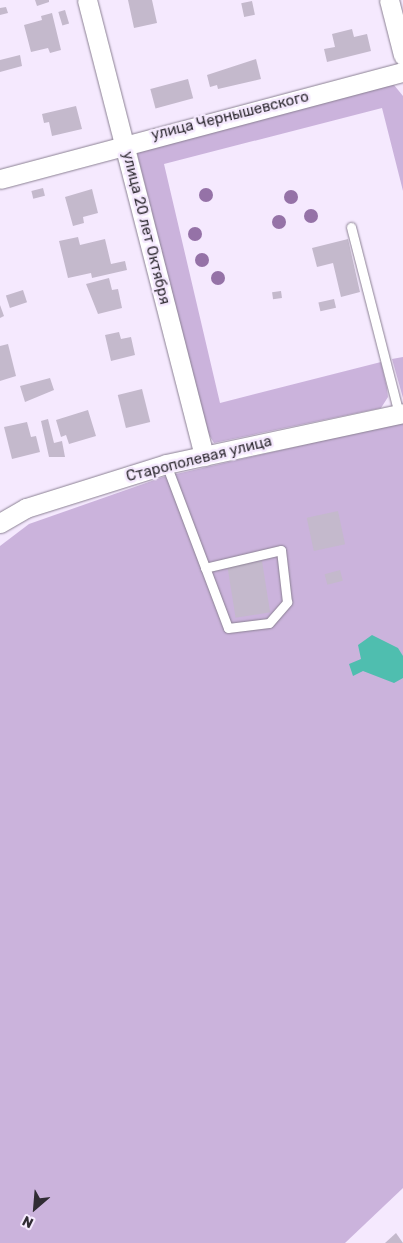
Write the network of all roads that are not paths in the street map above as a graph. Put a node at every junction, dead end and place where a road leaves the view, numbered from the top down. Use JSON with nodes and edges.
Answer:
{"nodes":[{"id":1,"x":87,"y":0,"type":"edge"},
{"id":2,"x":389,"y":0,"type":"edge"},
{"id":3,"x":403,"y":55,"type":"edge"},
{"id":4,"x":403,"y":72,"type":"edge"},
{"id":5,"x":124,"y":144,"type":"junction"},
{"id":6,"x":0,"y":179,"type":"edge"},
{"id":7,"x":351,"y":227,"type":"dead end"},
{"id":8,"x":401,"y":413,"type":"edge"},
{"id":9,"x":204,"y":456,"type":"junction"},
{"id":10,"x":166,"y":464,"type":"junction"},
{"id":11,"x":0,"y":523,"type":"edge"},
{"id":12,"x":206,"y":568,"type":"junction"}],
"edges":[{"from":1,"to":5,"type":"street","name":"улица 20 лет Октября"},
{"from":2,"to":3,"type":"street"},
{"from":4,"to":5,"type":"street","name":"улица Чернышевского"},
{"from":5,"to":6,"type":"street","name":"улица Чернышевского"},
{"from":5,"to":9,"type":"street","name":"улица 20 лет Октября"},
{"from":7,"to":8,"type":"lane"},
{"from":8,"to":9,"type":"street","name":"Старополевая улица"},
{"from":9,"to":10,"type":"street","name":"Старополевая улица"},
{"from":10,"to":11,"type":"street","name":"Старополевая улица"},
{"from":10,"to":12,"type":"lane"},
{"from":12,"to":12,"type":"lane"}]}
